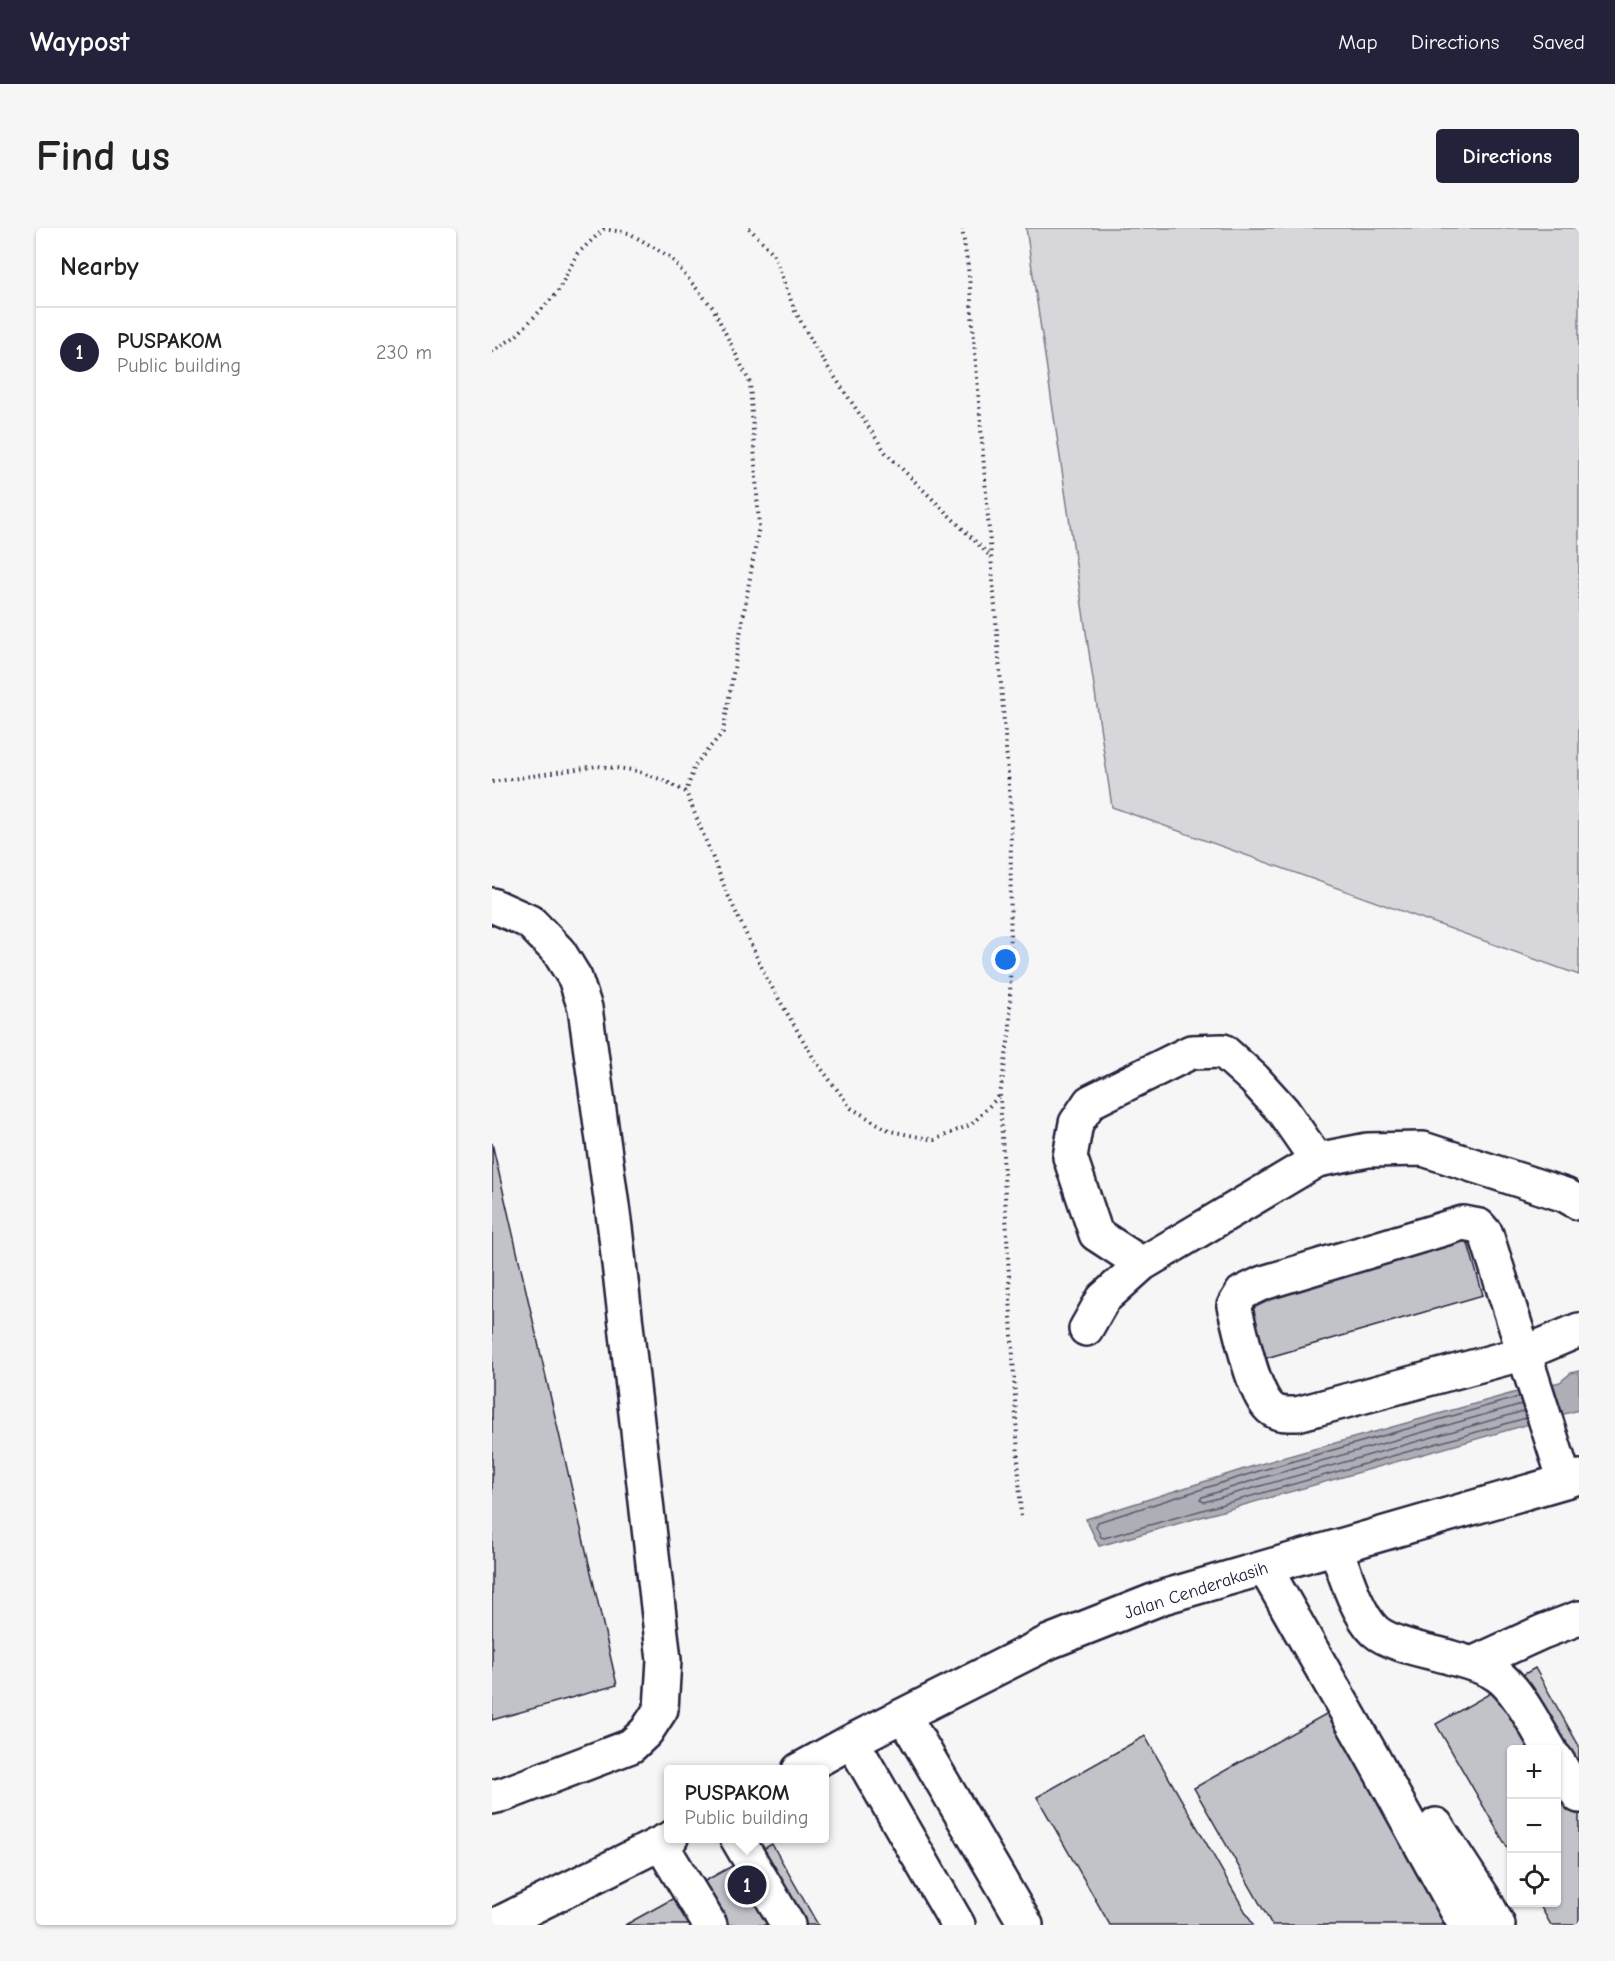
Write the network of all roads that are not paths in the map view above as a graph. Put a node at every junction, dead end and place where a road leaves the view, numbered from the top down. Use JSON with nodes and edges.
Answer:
{"nodes":[{"id":1,"x":492,"y":905,"type":"edge"},
{"id":2,"x":1317,"y":1160,"type":"junction"},
{"id":3,"x":1579,"y":1203,"type":"edge"},
{"id":4,"x":1142,"y":1264,"type":"junction"},
{"id":5,"x":1086,"y":1329,"type":"dead end"},
{"id":6,"x":1579,"y":1330,"type":"edge"},
{"id":7,"x":1529,"y":1365,"type":"junction"},
{"id":8,"x":1572,"y":1479,"type":"edge"},
{"id":9,"x":1336,"y":1548,"type":"junction"},
{"id":10,"x":1265,"y":1568,"type":"junction"},
{"id":11,"x":1579,"y":1618,"type":"edge"},
{"id":12,"x":1472,"y":1664,"type":"junction"},
{"id":13,"x":903,"y":1716,"type":"junction"},
{"id":14,"x":852,"y":1741,"type":"junction"},
{"id":15,"x":1547,"y":1745,"type":"edge"},
{"id":16,"x":808,"y":1765,"type":"edge"},
{"id":17,"x":1561,"y":1766,"type":"edge"},
{"id":18,"x":1579,"y":1796,"type":"edge"},
{"id":19,"x":492,"y":1797,"type":"edge"},
{"id":20,"x":1436,"y":1825,"type":"dead end"},
{"id":21,"x":664,"y":1842,"type":"edge"},
{"id":22,"x":667,"y":1843,"type":"edge"},
{"id":23,"x":739,"y":1843,"type":"edge"},
{"id":24,"x":496,"y":1925,"type":"edge"},
{"id":25,"x":710,"y":1925,"type":"edge"},
{"id":26,"x":788,"y":1925,"type":"edge"},
{"id":27,"x":958,"y":1925,"type":"edge"},
{"id":28,"x":1026,"y":1925,"type":"edge"},
{"id":29,"x":1465,"y":1925,"type":"edge"},
{"id":30,"x":1498,"y":1925,"type":"edge"}],
"edges":[{"from":1,"to":19,"type":"street"},
{"from":2,"to":3,"type":"street"},
{"from":2,"to":4,"type":"street"},
{"from":2,"to":4,"type":"street"},
{"from":4,"to":5,"type":"street"},
{"from":6,"to":7,"type":"street"},
{"from":7,"to":7,"type":"street"},
{"from":7,"to":8,"type":"street"},
{"from":8,"to":9,"type":"street","name":"Jalan Cenderakasih"},
{"from":9,"to":10,"type":"street","name":"Jalan Cenderakasih"},
{"from":9,"to":12,"type":"street"},
{"from":10,"to":13,"type":"street","name":"Jalan Cenderakasih"},
{"from":10,"to":29,"type":"street"},
{"from":11,"to":12,"type":"street"},
{"from":12,"to":15,"type":"street"},
{"from":13,"to":14,"type":"street","name":"Jalan Cenderakasih"},
{"from":13,"to":28,"type":"street"},
{"from":14,"to":16,"type":"street","name":"Jalan Cenderakasih"},
{"from":14,"to":27,"type":"street"},
{"from":17,"to":18,"type":"street"},
{"from":20,"to":30,"type":"street"},
{"from":21,"to":24,"type":"street"},
{"from":22,"to":25,"type":"street"},
{"from":23,"to":26,"type":"street"}]}
